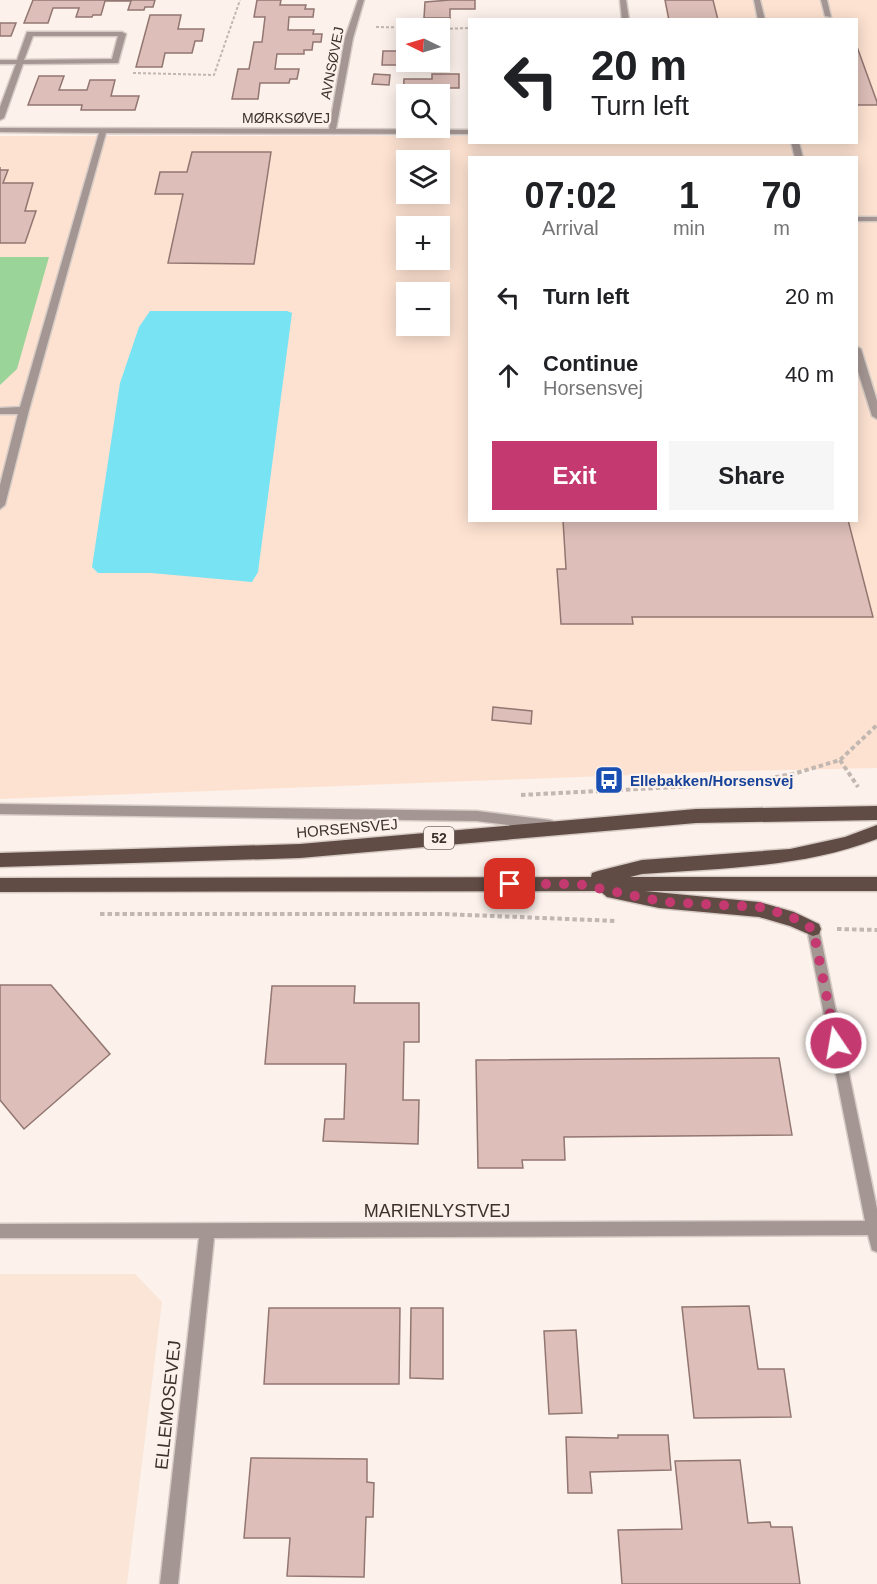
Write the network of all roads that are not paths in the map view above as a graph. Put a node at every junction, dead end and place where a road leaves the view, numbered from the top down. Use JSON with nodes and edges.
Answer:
{"nodes":[{"id":1,"x":361,"y":0,"type":"edge"},
{"id":2,"x":623,"y":0,"type":"edge"},
{"id":3,"x":757,"y":0,"type":"edge"},
{"id":4,"x":824,"y":0,"type":"edge"},
{"id":5,"x":829,"y":16,"type":"dead end"},
{"id":6,"x":626,"y":18,"type":"edge"},
{"id":7,"x":762,"y":18,"type":"edge"},
{"id":8,"x":0,"y":62,"type":"edge"},
{"id":9,"x":20,"y":62,"type":"junction"},
{"id":10,"x":0,"y":118,"type":"edge"},
{"id":11,"x":0,"y":130,"type":"edge"},
{"id":12,"x":103,"y":131,"type":"junction"},
{"id":13,"x":332,"y":132,"type":"junction"},
{"id":14,"x":468,"y":132,"type":"edge"},
{"id":15,"x":858,"y":219,"type":"edge"},
{"id":16,"x":877,"y":219,"type":"edge"},
{"id":17,"x":858,"y":355,"type":"edge"},
{"id":18,"x":24,"y":410,"type":"junction"},
{"id":19,"x":0,"y":411,"type":"edge"},
{"id":20,"x":877,"y":416,"type":"edge"},
{"id":21,"x":0,"y":506,"type":"edge"},
{"id":22,"x":0,"y":809,"type":"edge"},
{"id":23,"x":877,"y":813,"type":"edge"},
{"id":24,"x":562,"y":827,"type":"junction"},
{"id":25,"x":877,"y":832,"type":"edge"},
{"id":26,"x":0,"y":860,"type":"edge"},
{"id":27,"x":578,"y":884,"type":"junction"},
{"id":28,"x":877,"y":884,"type":"edge"},
{"id":29,"x":0,"y":885,"type":"edge"},
{"id":30,"x":813,"y":929,"type":"joint"},
{"id":31,"x":874,"y":1228,"type":"junction"},
{"id":32,"x":0,"y":1231,"type":"edge"},
{"id":33,"x":207,"y":1231,"type":"junction"},
{"id":34,"x":877,"y":1245,"type":"edge"},
{"id":35,"x":168,"y":1584,"type":"edge"}],
"edges":[{"from":1,"to":13,"type":"street","name":"AVNSØVEJ"},
{"from":2,"to":6,"type":"street"},
{"from":3,"to":7,"type":"street"},
{"from":4,"to":5,"type":"street"},
{"from":8,"to":9,"type":"street"},
{"from":9,"to":9,"type":"street"},
{"from":9,"to":10,"type":"street"},
{"from":11,"to":12,"type":"street","name":"MØRKSØVEJ"},
{"from":12,"to":13,"type":"street","name":"MØRKSØVEJ"},
{"from":12,"to":18,"type":"street"},
{"from":13,"to":14,"type":"street","name":"MØRKSØVEJ"},
{"from":15,"to":16,"type":"street"},
{"from":17,"to":20,"type":"street"},
{"from":18,"to":19,"type":"street"},
{"from":18,"to":21,"type":"street"},
{"from":22,"to":24,"type":"street"},
{"from":23,"to":24,"type":"main road","name":"HORSENSVEJ","number":"52"},
{"from":24,"to":26,"type":"main road","name":"HORSENSVEJ","number":"52"},
{"from":25,"to":27,"type":"main road"},
{"from":27,"to":28,"type":"main road"},
{"from":27,"to":29,"type":"main road"},
{"from":27,"to":30,"type":"main road"},
{"from":30,"to":31,"type":"street"},
{"from":31,"to":33,"type":"street","name":"MARIENLYSTVEJ"},
{"from":31,"to":34,"type":"street"},
{"from":32,"to":33,"type":"street","name":"MARIENLYSTVEJ"},
{"from":33,"to":35,"type":"street","name":"ELLEMOSEVEJ"}]}
